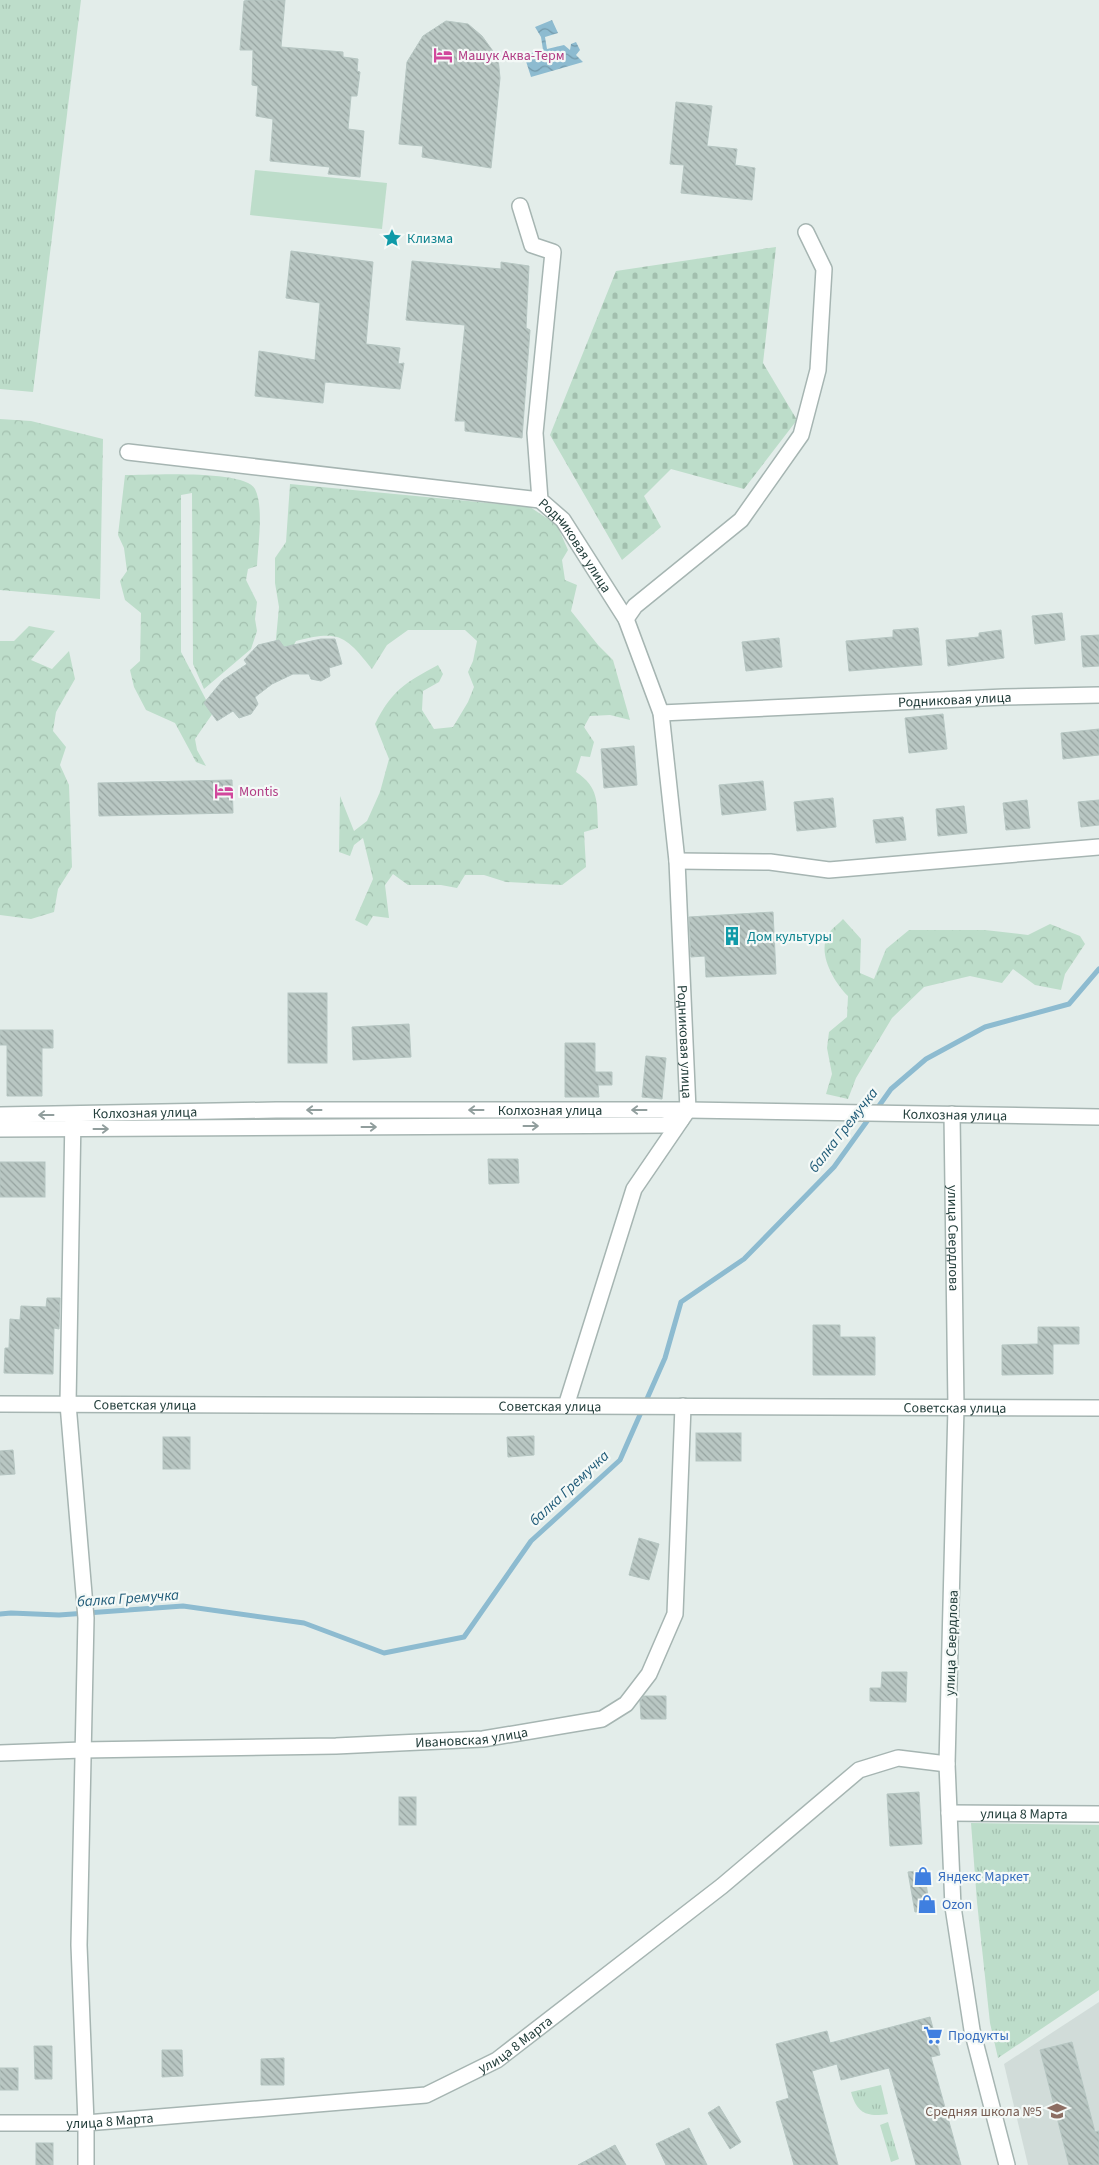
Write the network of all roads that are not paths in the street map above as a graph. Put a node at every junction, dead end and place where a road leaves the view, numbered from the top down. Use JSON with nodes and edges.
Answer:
{"nodes":[{"id":1,"x":520,"y":206,"type":"dead end"},
{"id":2,"x":806,"y":232,"type":"dead end"},
{"id":3,"x":128,"y":452,"type":"dead end"},
{"id":4,"x":540,"y":500,"type":"junction"},
{"id":5,"x":626,"y":619,"type":"junction"},
{"id":6,"x":1099,"y":696,"type":"edge"},
{"id":7,"x":661,"y":713,"type":"junction"},
{"id":8,"x":1099,"y":847,"type":"edge"},
{"id":9,"x":677,"y":861,"type":"junction"},
{"id":10,"x":952,"y":1114,"type":"junction"},
{"id":11,"x":0,"y":1115,"type":"edge"},
{"id":12,"x":684,"y":1115,"type":"junction"},
{"id":13,"x":1099,"y":1117,"type":"edge"},
{"id":14,"x":73,"y":1122,"type":"junction"},
{"id":15,"x":0,"y":1129,"type":"edge"},
{"id":16,"x":0,"y":1404,"type":"edge"},
{"id":17,"x":68,"y":1404,"type":"junction"},
{"id":18,"x":566,"y":1406,"type":"junction"},
{"id":19,"x":683,"y":1406,"type":"junction"},
{"id":20,"x":956,"y":1407,"type":"junction"},
{"id":21,"x":1099,"y":1408,"type":"edge"},
{"id":22,"x":82,"y":1750,"type":"junction"},
{"id":23,"x":0,"y":1754,"type":"edge"},
{"id":24,"x":947,"y":1764,"type":"junction"},
{"id":25,"x":949,"y":1813,"type":"junction"},
{"id":26,"x":1099,"y":1814,"type":"edge"},
{"id":27,"x":0,"y":2123,"type":"edge"},
{"id":28,"x":86,"y":2123,"type":"junction"},
{"id":29,"x":86,"y":2165,"type":"edge"},
{"id":30,"x":1007,"y":2165,"type":"edge"}],
"edges":[{"from":1,"to":4,"type":"street","name":"Родниковая улица"},
{"from":2,"to":5,"type":"street"},
{"from":3,"to":4,"type":"street"},
{"from":4,"to":5,"type":"street","name":"Родниковая улица"},
{"from":5,"to":7,"type":"street","name":"Родниковая улица"},
{"from":6,"to":7,"type":"street","name":"Родниковая улица"},
{"from":7,"to":9,"type":"street","name":"Родниковая улица"},
{"from":8,"to":9,"type":"street"},
{"from":9,"to":12,"type":"street","name":"Родниковая улица"},
{"from":10,"to":12,"type":"street","name":"Колхозная улица"},
{"from":10,"to":13,"type":"street","name":"Колхозная улица"},
{"from":10,"to":20,"type":"street","name":"улица Свердлова"},
{"from":14,"to":11,"type":"street","name":"Колхозная улица","one_way":true},
{"from":12,"to":14,"type":"street","name":"Колхозная улица"},
{"from":12,"to":18,"type":"street","name":"Родниковая улица"},
{"from":14,"to":15,"type":"street","name":"Колхозная улица"},
{"from":14,"to":17,"type":"street"},
{"from":16,"to":17,"type":"street","name":"Советская улица"},
{"from":17,"to":18,"type":"street","name":"Советская улица"},
{"from":17,"to":22,"type":"street"},
{"from":18,"to":19,"type":"street","name":"Советская улица"},
{"from":19,"to":20,"type":"street","name":"Советская улица"},
{"from":19,"to":22,"type":"street","name":"Ивановская улица"},
{"from":20,"to":21,"type":"street","name":"Советская улица"},
{"from":20,"to":24,"type":"street","name":"улица Свердлова"},
{"from":22,"to":23,"type":"street","name":"Ивановская улица"},
{"from":22,"to":28,"type":"street"},
{"from":24,"to":25,"type":"street","name":"улица Свердлова"},
{"from":24,"to":28,"type":"street","name":"улица 8 Марта"},
{"from":25,"to":26,"type":"street","name":"улица 8 Марта"},
{"from":25,"to":30,"type":"street","name":"улица Свердлова"},
{"from":27,"to":28,"type":"street","name":"улица 8 Марта"},
{"from":28,"to":29,"type":"street"}]}
